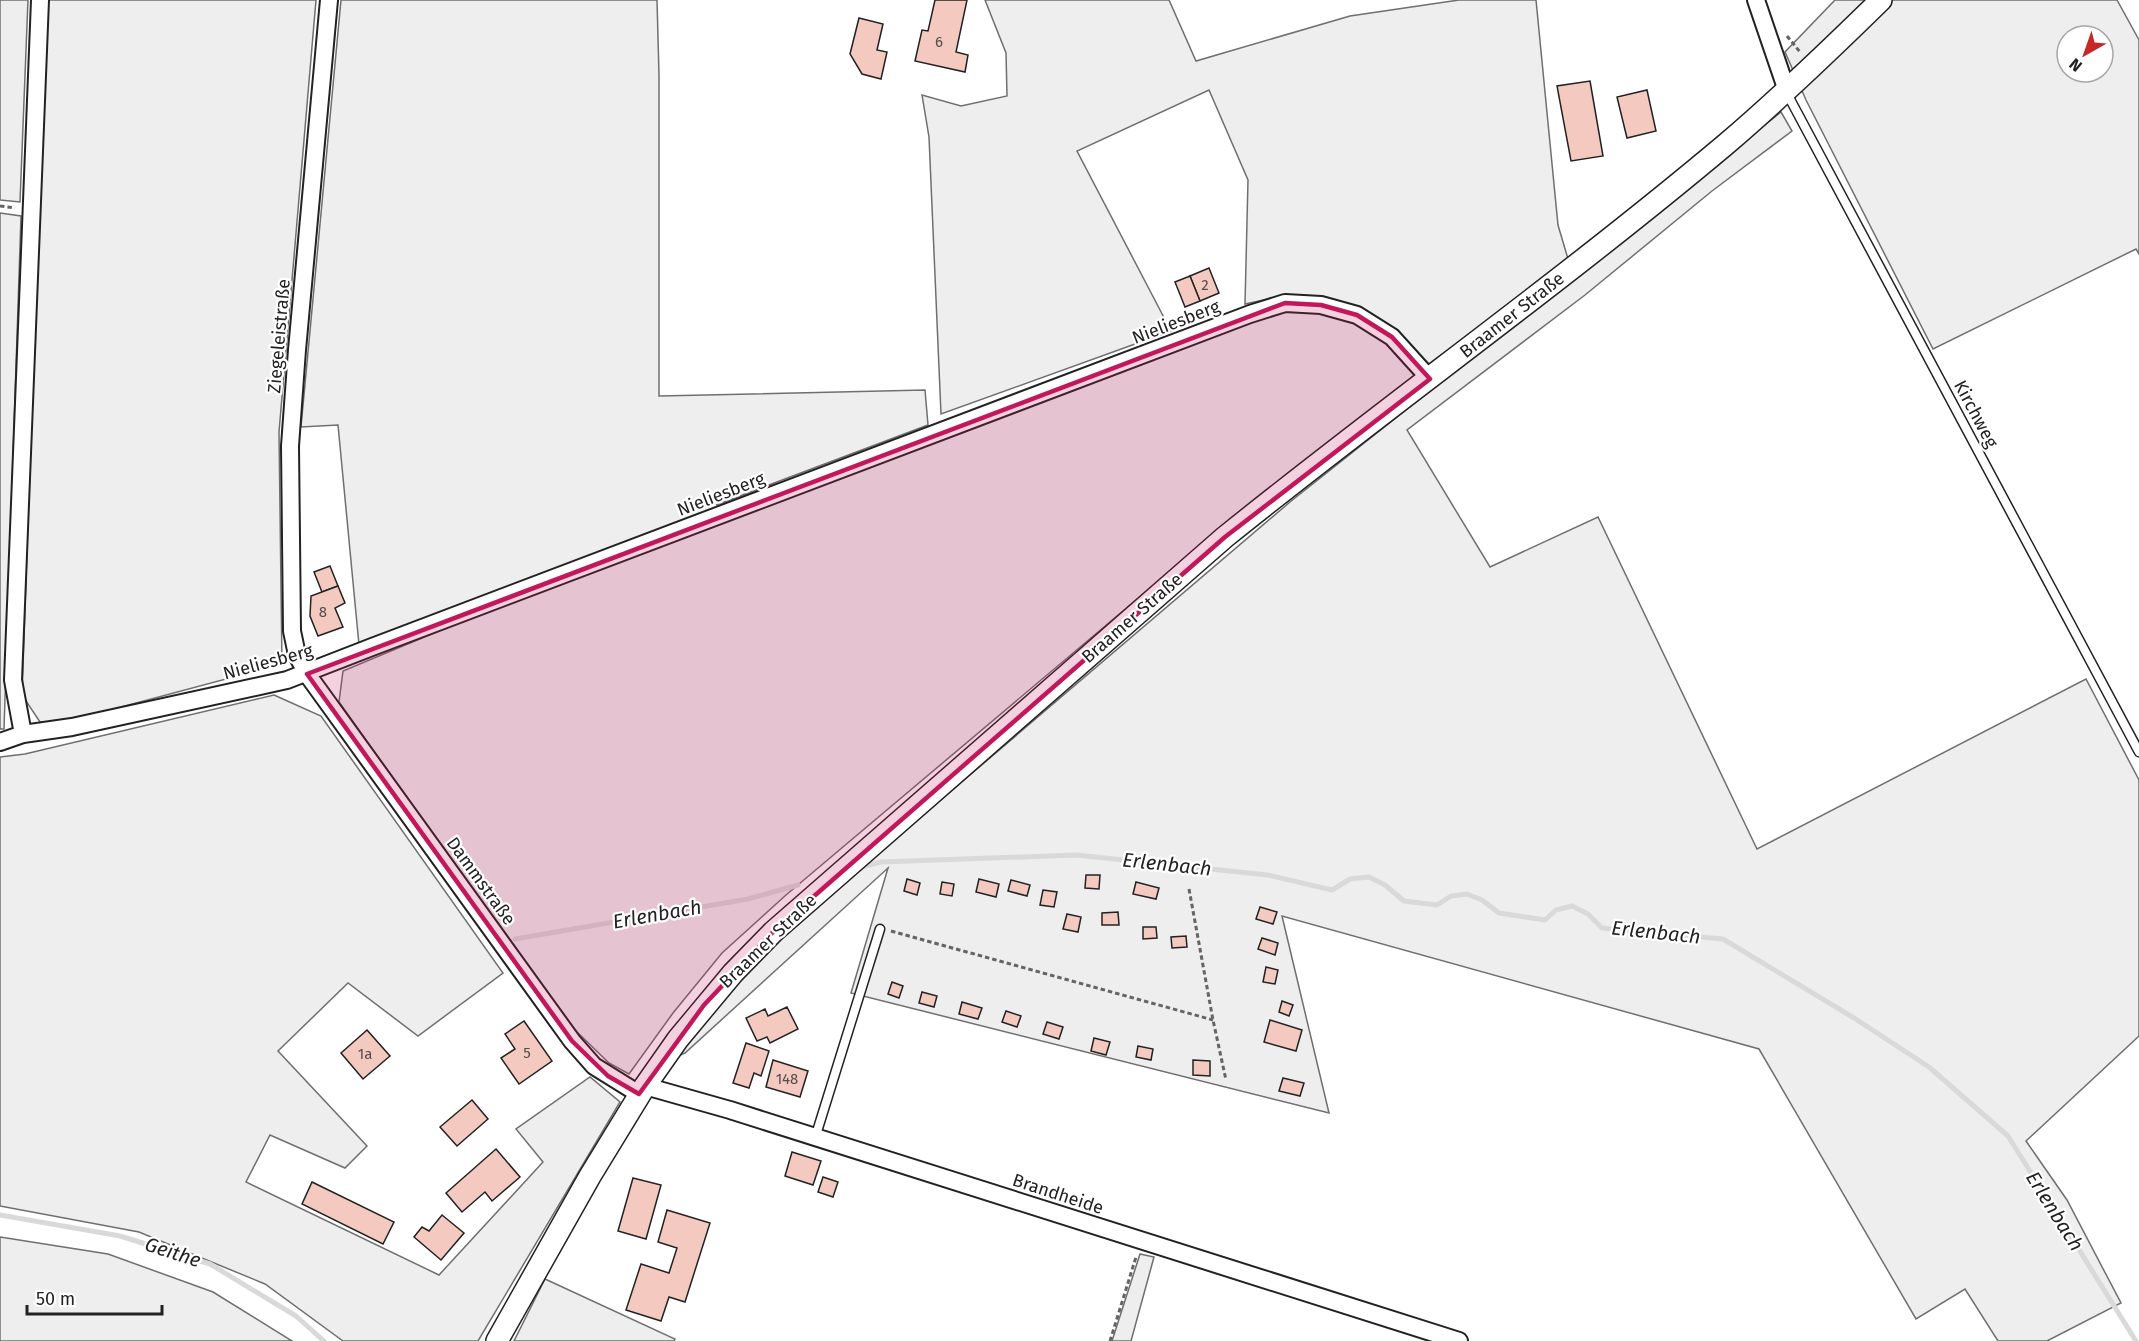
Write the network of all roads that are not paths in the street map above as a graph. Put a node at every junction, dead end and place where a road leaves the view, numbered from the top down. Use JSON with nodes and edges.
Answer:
{"nodes":[{"id":1,"x":40,"y":0,"type":"edge"},
{"id":2,"x":329,"y":0,"type":"edge"},
{"id":3,"x":1756,"y":0,"type":"edge"},
{"id":4,"x":1881,"y":0,"type":"edge"},
{"id":5,"x":1787,"y":91,"type":"junction"},
{"id":6,"x":1430,"y":379,"type":"junction"},
{"id":7,"x":307,"y":674,"type":"junction"},
{"id":8,"x":23,"y":734,"type":"junction"},
{"id":9,"x":0,"y":742,"type":"edge"},
{"id":10,"x":2139,"y":752,"type":"edge"},
{"id":11,"x":880,"y":929,"type":"road end"},
{"id":12,"x":642,"y":1090,"type":"junction"},
{"id":13,"x":815,"y":1138,"type":"junction"},
{"id":14,"x":497,"y":1341,"type":"edge"},
{"id":15,"x":1459,"y":1341,"type":"edge"}],
"edges":[{"from":1,"to":8,"type":"street"},
{"from":2,"to":7,"type":"street","name":"Ziegeleistraße"},
{"from":3,"to":5,"type":"street"},
{"from":4,"to":5,"type":"street","name":"Braamer Straße"},
{"from":5,"to":6,"type":"street","name":"Braamer Straße"},
{"from":5,"to":10,"type":"lane","name":"Kirchweg"},
{"from":6,"to":7,"type":"street","name":"Nieliesberg"},
{"from":6,"to":12,"type":"street","name":"Braamer Straße"},
{"from":7,"to":8,"type":"street","name":"Nieliesberg"},
{"from":7,"to":12,"type":"street","name":"Dammstraße"},
{"from":8,"to":9,"type":"street","name":"Nieliesberg"},
{"from":11,"to":13,"type":"lane"},
{"from":12,"to":13,"type":"street","name":"Brandheide"},
{"from":12,"to":14,"type":"street","name":"Braamer Straße"},
{"from":13,"to":15,"type":"street","name":"Brandheide"}]}
